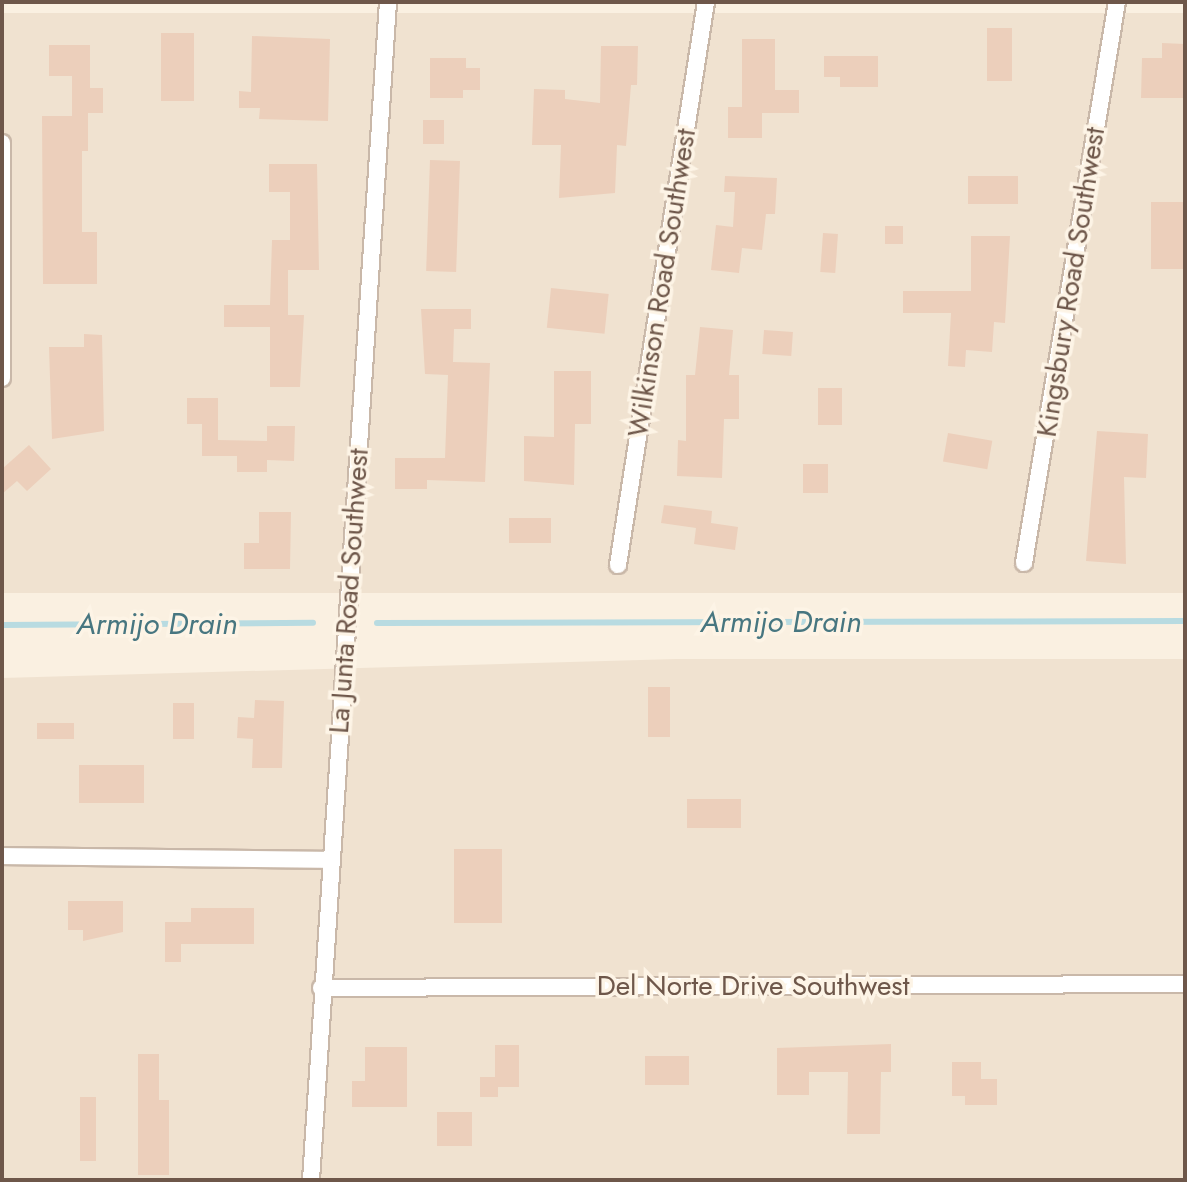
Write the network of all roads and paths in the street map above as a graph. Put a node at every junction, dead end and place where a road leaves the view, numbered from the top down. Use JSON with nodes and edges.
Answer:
{"nodes":[{"id":1,"x":388,"y":2,"type":"edge"},
{"id":2,"x":706,"y":2,"type":"edge"},
{"id":3,"x":1117,"y":2,"type":"edge"},
{"id":4,"x":2,"y":144,"type":"edge"},
{"id":5,"x":2,"y":378,"type":"edge"},
{"id":6,"x":1024,"y":563,"type":"dead end"},
{"id":7,"x":618,"y":565,"type":"dead end"},
{"id":8,"x":2,"y":856,"type":"edge"},
{"id":9,"x":331,"y":860,"type":"junction"},
{"id":10,"x":1185,"y":984,"type":"edge"},
{"id":11,"x":321,"y":988,"type":"junction"},
{"id":12,"x":311,"y":1180,"type":"edge"}],
"edges":[{"from":1,"to":9,"type":"street","name":"La Junta Road Southwest"},
{"from":2,"to":7,"type":"street","name":"Wilkinson Road Southwest"},
{"from":3,"to":6,"type":"street","name":"Kingsbury Road Southwest"},
{"from":4,"to":5,"type":"street"},
{"from":8,"to":9,"type":"street"},
{"from":9,"to":11,"type":"street","name":"La Junta Road Southwest"},
{"from":10,"to":11,"type":"street","name":"Del Norte Drive Southwest"},
{"from":11,"to":12,"type":"street","name":"La Junta Road Southwest"}]}
